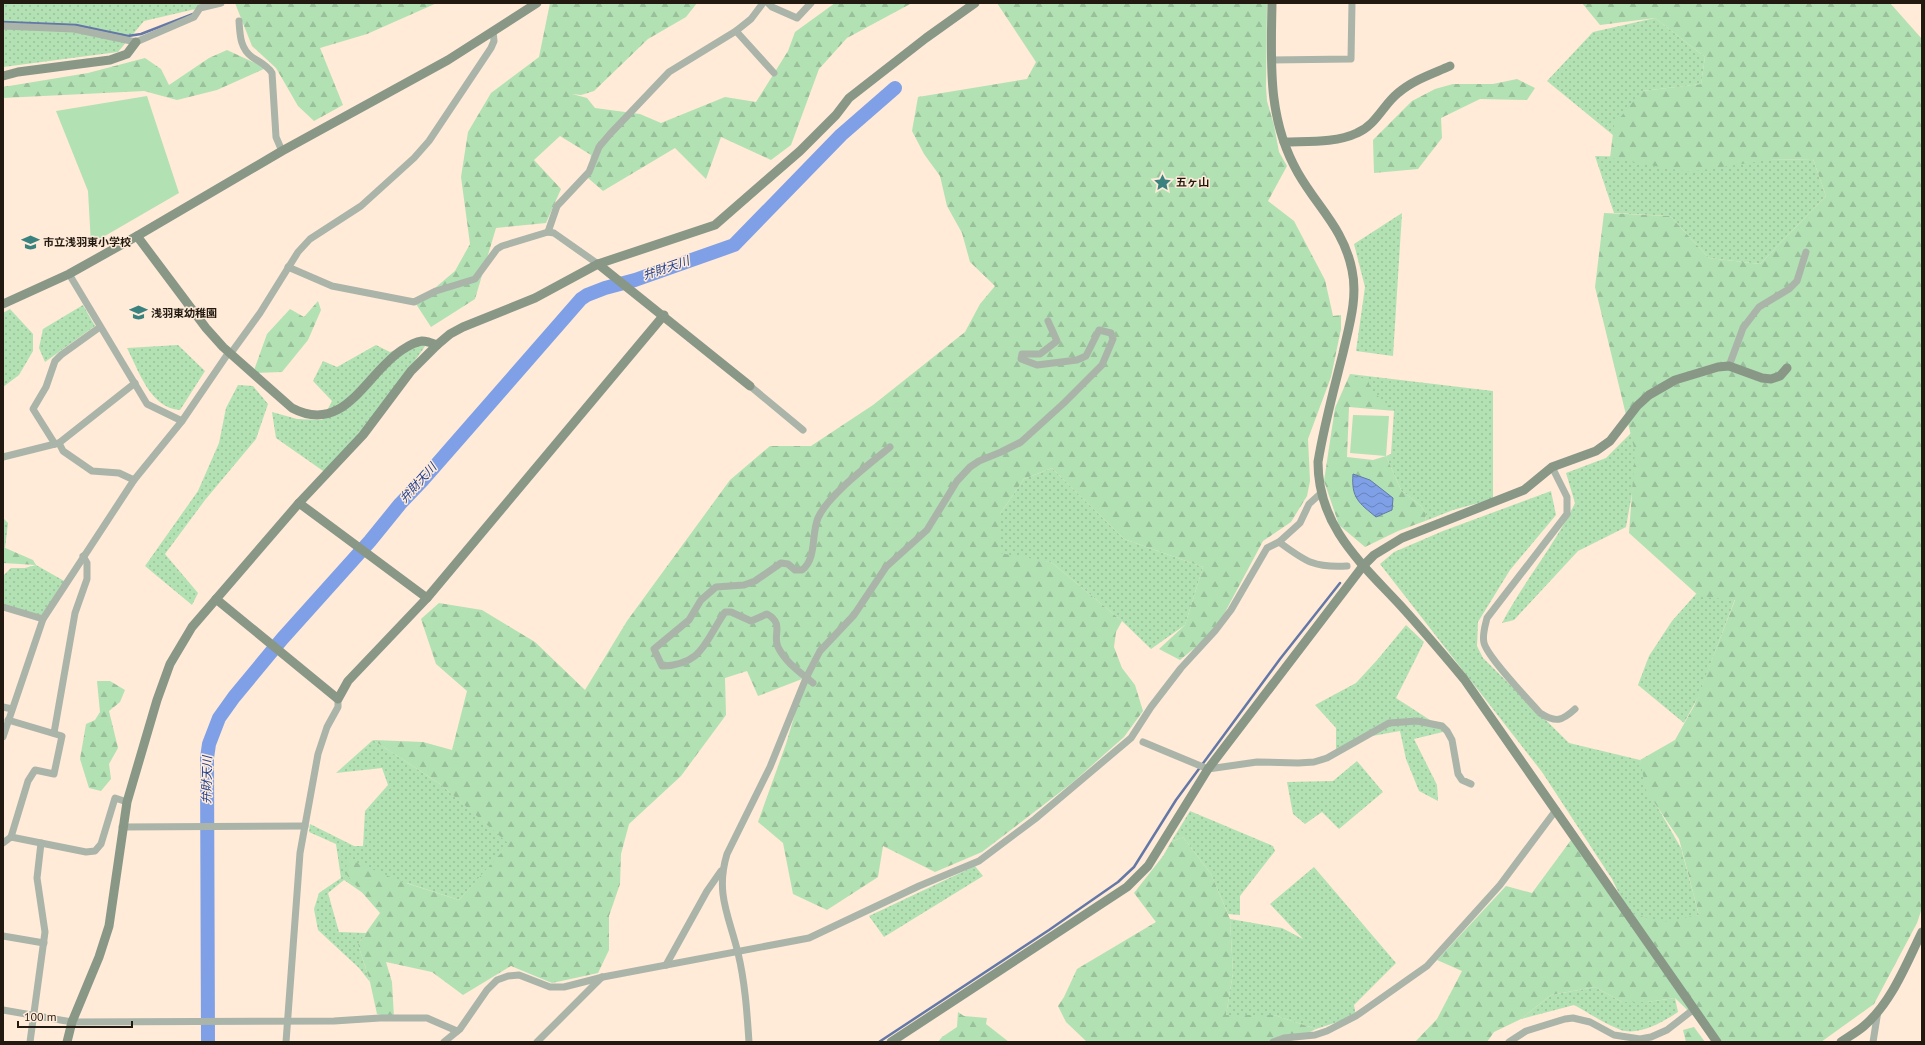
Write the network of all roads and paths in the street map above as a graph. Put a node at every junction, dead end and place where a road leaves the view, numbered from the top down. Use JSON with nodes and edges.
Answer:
{"nodes":[{"id":1,"x":221,"y":3,"type":"edge"},
{"id":2,"x":537,"y":3,"type":"edge"},
{"id":3,"x":763,"y":3,"type":"edge"},
{"id":4,"x":768,"y":3,"type":"edge"},
{"id":5,"x":812,"y":3,"type":"edge"},
{"id":6,"x":975,"y":3,"type":"edge"},
{"id":7,"x":1272,"y":3,"type":"edge"},
{"id":8,"x":1352,"y":3,"type":"edge"},
{"id":9,"x":239,"y":21,"type":"dead end"},
{"id":10,"x":3,"y":26,"type":"edge"},
{"id":11,"x":493,"y":31,"type":"junction"},
{"id":12,"x":736,"y":31,"type":"junction"},
{"id":13,"x":136,"y":42,"type":"junction"},
{"id":14,"x":1271,"y":60,"type":"junction"},
{"id":15,"x":1450,"y":66,"type":"dead end"},
{"id":16,"x":774,"y":74,"type":"dead end"},
{"id":17,"x":3,"y":76,"type":"edge"},
{"id":18,"x":1284,"y":142,"type":"junction"},
{"id":19,"x":282,"y":150,"type":"junction"},
{"id":20,"x":548,"y":232,"type":"junction"},
{"id":21,"x":137,"y":236,"type":"junction"},
{"id":22,"x":1806,"y":252,"type":"dead end"},
{"id":23,"x":598,"y":264,"type":"junction"},
{"id":24,"x":288,"y":266,"type":"junction"},
{"id":25,"x":70,"y":274,"type":"junction"},
{"id":26,"x":3,"y":304,"type":"edge"},
{"id":27,"x":664,"y":316,"type":"junction"},
{"id":28,"x":1048,"y":321,"type":"dead end"},
{"id":29,"x":100,"y":327,"type":"junction"},
{"id":30,"x":437,"y":345,"type":"junction"},
{"id":31,"x":230,"y":352,"type":"junction"},
{"id":32,"x":1729,"y":366,"type":"junction"},
{"id":33,"x":1788,"y":368,"type":"dead end"},
{"id":34,"x":135,"y":383,"type":"junction"},
{"id":35,"x":750,"y":386,"type":"joint"},
{"id":36,"x":182,"y":421,"type":"junction"},
{"id":37,"x":803,"y":430,"type":"dead end"},
{"id":38,"x":57,"y":444,"type":"junction"},
{"id":39,"x":890,"y":447,"type":"dead end"},
{"id":40,"x":3,"y":457,"type":"edge"},
{"id":41,"x":1552,"y":467,"type":"junction"},
{"id":42,"x":134,"y":480,"type":"junction"},
{"id":43,"x":1320,"y":494,"type":"junction"},
{"id":44,"x":299,"y":503,"type":"junction"},
{"id":45,"x":1279,"y":542,"type":"junction"},
{"id":46,"x":83,"y":556,"type":"junction"},
{"id":47,"x":1347,"y":566,"type":"dead end"},
{"id":48,"x":1364,"y":566,"type":"junction"},
{"id":49,"x":427,"y":598,"type":"junction"},
{"id":50,"x":216,"y":599,"type":"junction"},
{"id":51,"x":3,"y":607,"type":"edge"},
{"id":52,"x":43,"y":619,"type":"junction"},
{"id":53,"x":806,"y":678,"type":"junction"},
{"id":54,"x":813,"y":684,"type":"dead end"},
{"id":55,"x":338,"y":699,"type":"junction"},
{"id":56,"x":3,"y":707,"type":"edge"},
{"id":57,"x":12,"y":709,"type":"junction"},
{"id":58,"x":1575,"y":709,"type":"dead end"},
{"id":59,"x":8,"y":720,"type":"junction"},
{"id":60,"x":54,"y":733,"type":"junction"},
{"id":61,"x":3,"y":738,"type":"edge"},
{"id":62,"x":1143,"y":742,"type":"dead end"},
{"id":63,"x":1208,"y":769,"type":"junction"},
{"id":64,"x":1471,"y":784,"type":"dead end"},
{"id":65,"x":127,"y":802,"type":"junction"},
{"id":66,"x":1556,"y":810,"type":"junction"},
{"id":67,"x":304,"y":826,"type":"junction"},
{"id":68,"x":122,"y":827,"type":"junction"},
{"id":69,"x":11,"y":837,"type":"junction"},
{"id":70,"x":3,"y":843,"type":"edge"},
{"id":71,"x":41,"y":843,"type":"junction"},
{"id":72,"x":722,"y":869,"type":"junction"},
{"id":73,"x":1922,"y":932,"type":"edge"},
{"id":74,"x":3,"y":936,"type":"edge"},
{"id":75,"x":44,"y":943,"type":"junction"},
{"id":76,"x":738,"y":952,"type":"junction"},
{"id":77,"x":666,"y":965,"type":"junction"},
{"id":78,"x":603,"y":977,"type":"junction"},
{"id":79,"x":1694,"y":1009,"type":"junction"},
{"id":80,"x":3,"y":1010,"type":"edge"},
{"id":81,"x":1878,"y":1010,"type":"junction"},
{"id":82,"x":34,"y":1015,"type":"junction"},
{"id":83,"x":289,"y":1021,"type":"junction"},
{"id":84,"x":72,"y":1022,"type":"junction"},
{"id":85,"x":457,"y":1031,"type":"junction"},
{"id":86,"x":30,"y":1042,"type":"edge"},
{"id":87,"x":67,"y":1042,"type":"edge"},
{"id":88,"x":286,"y":1042,"type":"edge"},
{"id":89,"x":444,"y":1042,"type":"edge"},
{"id":90,"x":537,"y":1042,"type":"edge"},
{"id":91,"x":749,"y":1042,"type":"edge"},
{"id":92,"x":891,"y":1042,"type":"edge"},
{"id":93,"x":1273,"y":1042,"type":"edge"},
{"id":94,"x":1509,"y":1042,"type":"edge"},
{"id":95,"x":1717,"y":1042,"type":"edge"},
{"id":96,"x":1841,"y":1042,"type":"edge"},
{"id":97,"x":1873,"y":1042,"type":"edge"}],
"edges":[{"from":1,"to":13,"type":"street"},
{"from":2,"to":11,"type":"street"},
{"from":3,"to":12,"type":"street"},
{"from":4,"to":5,"type":"street"},
{"from":6,"to":23,"type":"street"},
{"from":7,"to":14,"type":"street"},
{"from":8,"to":14,"type":"street"},
{"from":9,"to":19,"type":"street"},
{"from":10,"to":13,"type":"street"},
{"from":11,"to":19,"type":"street"},
{"from":11,"to":24,"type":"street"},
{"from":12,"to":16,"type":"street"},
{"from":12,"to":20,"type":"street"},
{"from":13,"to":17,"type":"street"},
{"from":14,"to":18,"type":"street"},
{"from":15,"to":18,"type":"street"},
{"from":18,"to":43,"type":"street"},
{"from":19,"to":21,"type":"street"},
{"from":20,"to":23,"type":"street"},
{"from":20,"to":24,"type":"street"},
{"from":21,"to":25,"type":"street"},
{"from":21,"to":31,"type":"street"},
{"from":22,"to":32,"type":"street"},
{"from":23,"to":27,"type":"street"},
{"from":23,"to":30,"type":"street"},
{"from":24,"to":31,"type":"street"},
{"from":25,"to":26,"type":"street"},
{"from":25,"to":29,"type":"street"},
{"from":27,"to":35,"type":"street"},
{"from":27,"to":49,"type":"street"},
{"from":28,"to":53,"type":"street"},
{"from":29,"to":34,"type":"street"},
{"from":29,"to":38,"type":"street"},
{"from":30,"to":31,"type":"street"},
{"from":30,"to":44,"type":"street"},
{"from":31,"to":36,"type":"street"},
{"from":32,"to":33,"type":"street"},
{"from":32,"to":41,"type":"street"},
{"from":34,"to":36,"type":"street"},
{"from":34,"to":38,"type":"street"},
{"from":35,"to":37,"type":"street"},
{"from":36,"to":42,"type":"street"},
{"from":38,"to":40,"type":"street"},
{"from":38,"to":42,"type":"street"},
{"from":39,"to":53,"type":"street"},
{"from":41,"to":48,"type":"street"},
{"from":41,"to":58,"type":"street"},
{"from":42,"to":46,"type":"street"},
{"from":43,"to":45,"type":"street"},
{"from":43,"to":48,"type":"street"},
{"from":44,"to":49,"type":"street"},
{"from":44,"to":50,"type":"street"},
{"from":45,"to":47,"type":"street"},
{"from":45,"to":76,"type":"street"},
{"from":46,"to":52,"type":"street"},
{"from":46,"to":60,"type":"street"},
{"from":48,"to":63,"type":"street"},
{"from":48,"to":66,"type":"street"},
{"from":49,"to":55,"type":"street"},
{"from":50,"to":55,"type":"street"},
{"from":50,"to":65,"type":"street"},
{"from":51,"to":52,"type":"street"},
{"from":52,"to":57,"type":"street"},
{"from":53,"to":54,"type":"street"},
{"from":53,"to":72,"type":"street"},
{"from":55,"to":67,"type":"street"},
{"from":56,"to":57,"type":"street"},
{"from":57,"to":59,"type":"street"},
{"from":59,"to":60,"type":"street"},
{"from":59,"to":61,"type":"street"},
{"from":60,"to":69,"type":"street"},
{"from":62,"to":63,"type":"street"},
{"from":63,"to":64,"type":"street"},
{"from":63,"to":92,"type":"street"},
{"from":65,"to":68,"type":"street"},
{"from":65,"to":71,"type":"street"},
{"from":66,"to":79,"type":"street"},
{"from":66,"to":93,"type":"street"},
{"from":67,"to":68,"type":"street"},
{"from":67,"to":83,"type":"street"},
{"from":68,"to":84,"type":"street"},
{"from":69,"to":70,"type":"street"},
{"from":69,"to":71,"type":"street"},
{"from":71,"to":75,"type":"street"},
{"from":72,"to":76,"type":"street"},
{"from":72,"to":77,"type":"street"},
{"from":73,"to":81,"type":"street"},
{"from":74,"to":75,"type":"street"},
{"from":75,"to":82,"type":"street"},
{"from":76,"to":77,"type":"street"},
{"from":76,"to":91,"type":"street"},
{"from":77,"to":78,"type":"street"},
{"from":78,"to":85,"type":"street"},
{"from":78,"to":90,"type":"street"},
{"from":79,"to":94,"type":"street"},
{"from":79,"to":95,"type":"street"},
{"from":80,"to":82,"type":"street"},
{"from":81,"to":96,"type":"street"},
{"from":81,"to":97,"type":"street"},
{"from":82,"to":84,"type":"street"},
{"from":82,"to":86,"type":"street"},
{"from":83,"to":84,"type":"street"},
{"from":83,"to":85,"type":"street"},
{"from":83,"to":88,"type":"street"},
{"from":84,"to":87,"type":"street"},
{"from":85,"to":89,"type":"street"}]}
